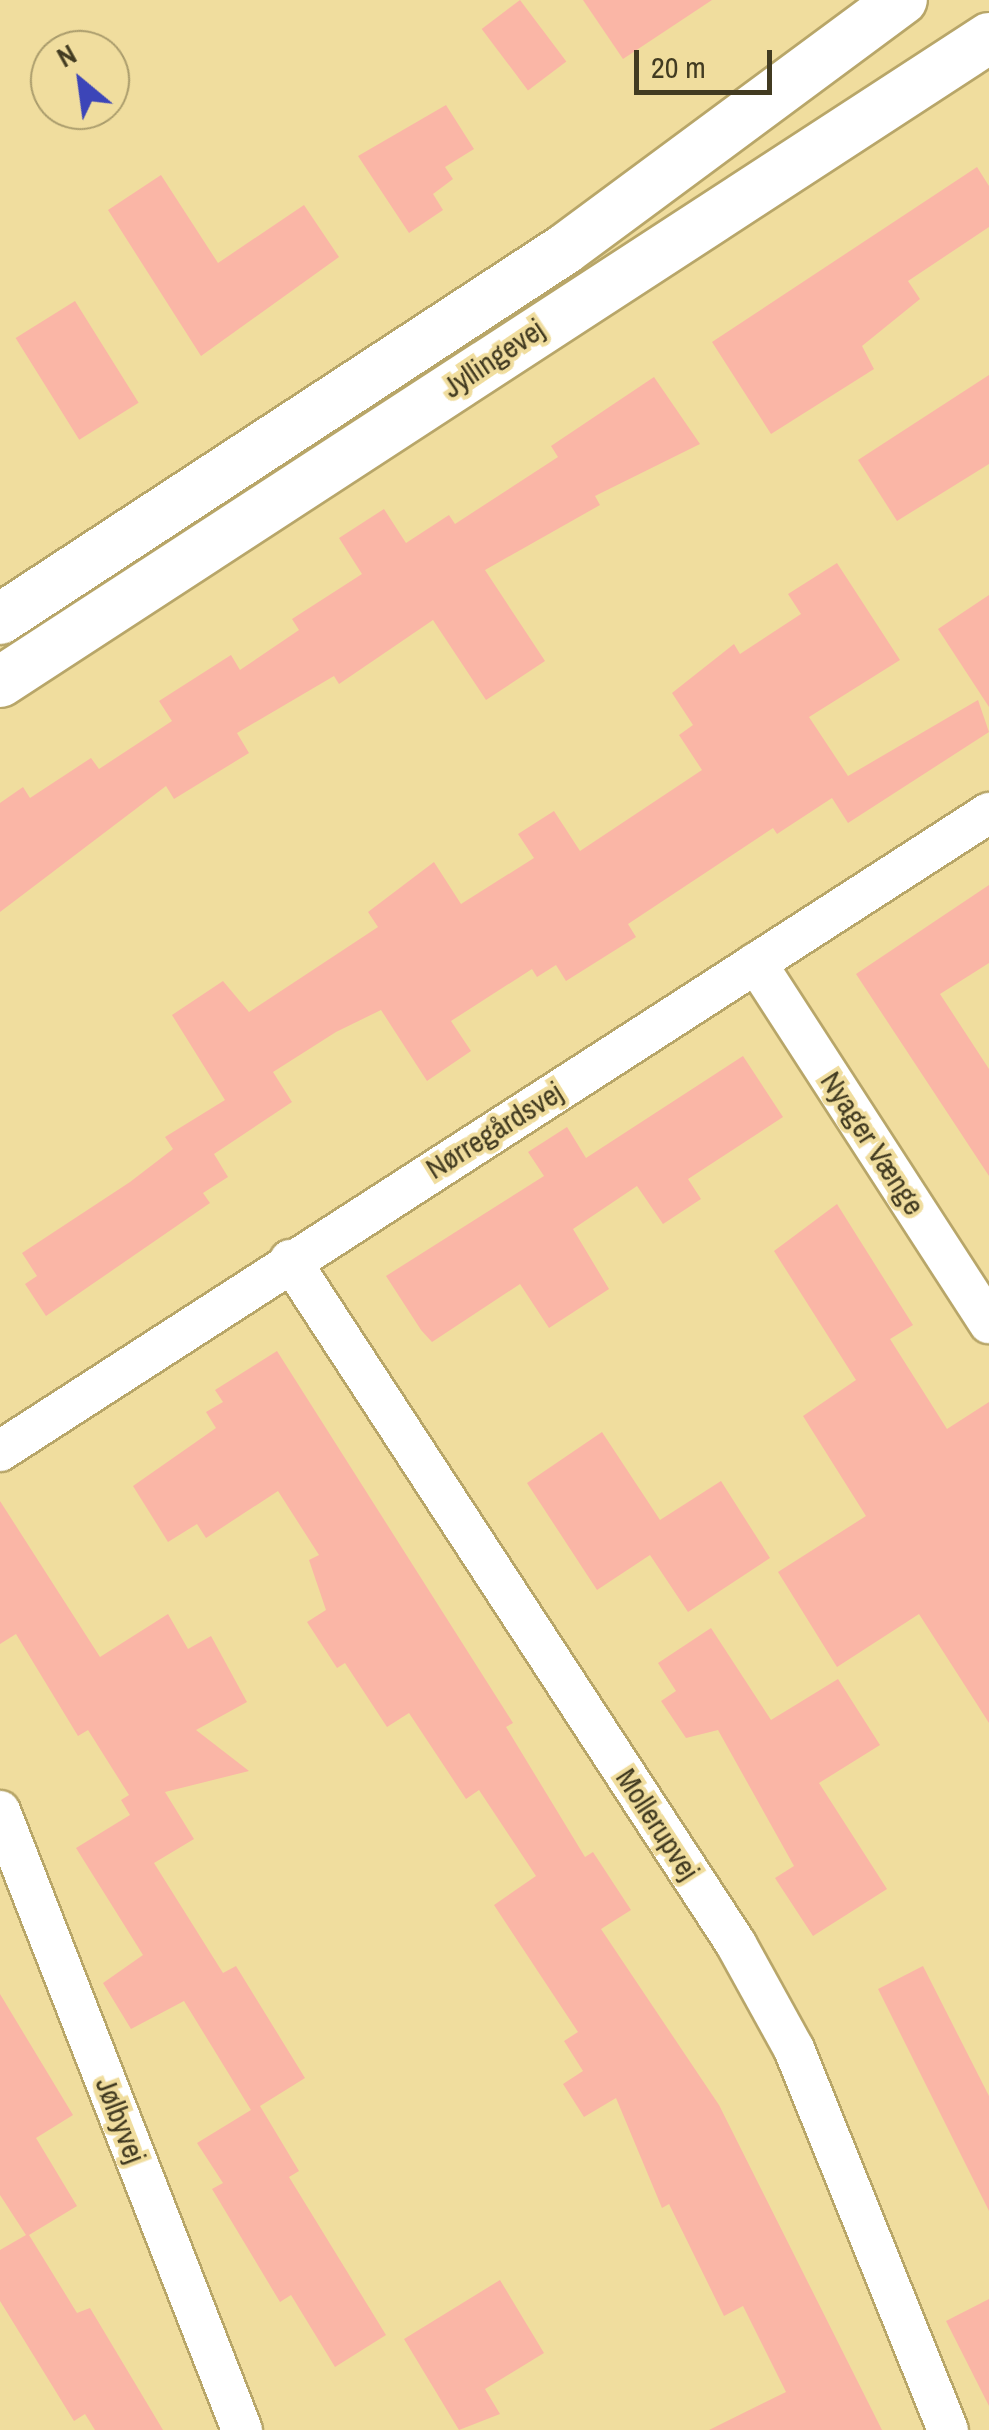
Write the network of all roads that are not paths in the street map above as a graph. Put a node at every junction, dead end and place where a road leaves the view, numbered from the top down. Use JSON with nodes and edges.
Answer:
{"nodes":[{"id":1,"x":902,"y":0,"type":"edge"},
{"id":2,"x":989,"y":38,"type":"edge"},
{"id":3,"x":0,"y":619,"type":"edge"},
{"id":4,"x":0,"y":682,"type":"edge"},
{"id":5,"x":989,"y":813,"type":"edge"},
{"id":6,"x":756,"y":963,"type":"junction"},
{"id":7,"x":290,"y":1260,"type":"junction"},
{"id":8,"x":989,"y":1323,"type":"edge"},
{"id":9,"x":0,"y":1451,"type":"edge"},
{"id":10,"x":0,"y":1811,"type":"edge"},
{"id":11,"x":242,"y":2430,"type":"edge"},
{"id":12,"x":948,"y":2430,"type":"edge"}],
"edges":[{"from":1,"to":3,"type":"street","name":"Jyllingevej"},
{"from":2,"to":4,"type":"street","name":"Jyllingevej"},
{"from":5,"to":6,"type":"street","name":"Nørregårdsvej"},
{"from":6,"to":7,"type":"street","name":"Nørregårdsvej"},
{"from":6,"to":8,"type":"street","name":"Nyager Vænge"},
{"from":7,"to":9,"type":"street","name":"Nørregårdsvej"},
{"from":7,"to":12,"type":"street","name":"Mollerupvej"},
{"from":10,"to":11,"type":"street","name":"Jølbyvej"}]}
